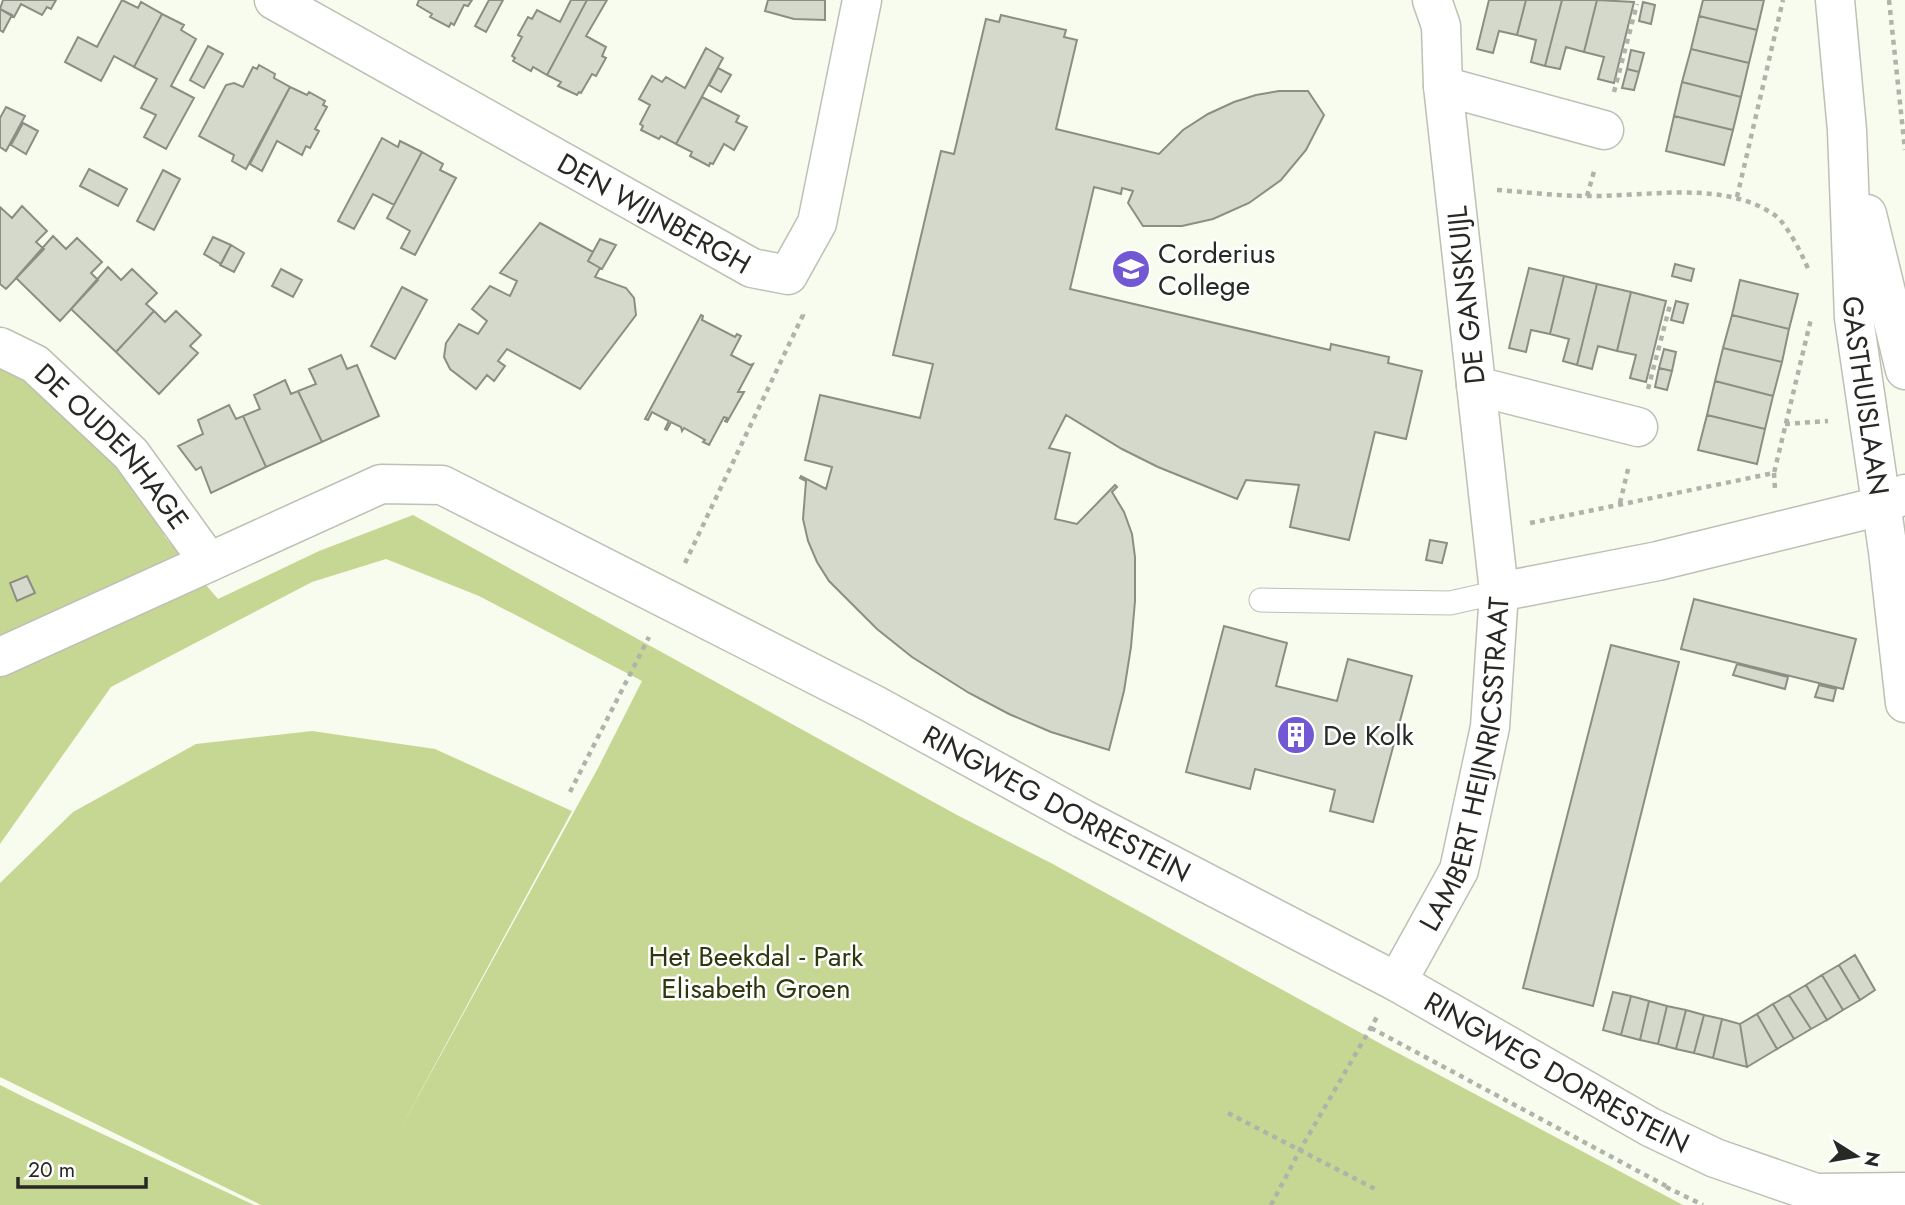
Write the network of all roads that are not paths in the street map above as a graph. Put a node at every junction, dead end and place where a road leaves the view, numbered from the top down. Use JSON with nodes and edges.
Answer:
{"nodes":[{"id":1,"x":274,"y":0,"type":"edge"},
{"id":2,"x":862,"y":0,"type":"edge"},
{"id":3,"x":1432,"y":0,"type":"edge"},
{"id":4,"x":1835,"y":0,"type":"edge"},
{"id":5,"x":1443,"y":86,"type":"junction"},
{"id":6,"x":1604,"y":130,"type":"dead end"},
{"id":7,"x":1847,"y":130,"type":"junction"},
{"id":8,"x":0,"y":347,"type":"edge"},
{"id":9,"x":1905,"y":370,"type":"edge"},
{"id":10,"x":1476,"y":386,"type":"junction"},
{"id":11,"x":1638,"y":427,"type":"dead end"},
{"id":12,"x":1893,"y":500,"type":"edge"},
{"id":13,"x":209,"y":562,"type":"junction"},
{"id":14,"x":1499,"y":592,"type":"junction"},
{"id":15,"x":1261,"y":600,"type":"dead end"},
{"id":16,"x":0,"y":657,"type":"edge"},
{"id":17,"x":1905,"y":703,"type":"edge"},
{"id":18,"x":1397,"y":982,"type":"junction"},
{"id":19,"x":1905,"y":1192,"type":"edge"}],
"edges":[{"from":1,"to":2,"type":"street","name":"DEN WIJNBERGH"},
{"from":3,"to":5,"type":"street","name":"DE GANSKUIJL"},
{"from":4,"to":7,"type":"street","name":"GASTHUISLAAN"},
{"from":5,"to":6,"type":"street"},
{"from":5,"to":10,"type":"street","name":"DE GANSKUIJL"},
{"from":7,"to":9,"type":"street","name":"GASTHUISLAAN"},
{"from":7,"to":12,"type":"street","name":"GASTHUISLAAN"},
{"from":8,"to":13,"type":"street","name":"DE OUDENHAGE"},
{"from":10,"to":11,"type":"street"},
{"from":10,"to":14,"type":"street","name":"DE GANSKUIJL"},
{"from":12,"to":14,"type":"street","name":"LAMBERT HEIJNRICSSTRAAT"},
{"from":12,"to":17,"type":"street","name":"GASTHUISLAAN"},
{"from":13,"to":16,"type":"street","name":"RINGWEG DORRESTEIN"},
{"from":13,"to":18,"type":"street","name":"RINGWEG DORRESTEIN"},
{"from":14,"to":15,"type":"lane"},
{"from":14,"to":18,"type":"street","name":"LAMBERT HEIJNRICSSTRAAT"},
{"from":18,"to":19,"type":"street","name":"RINGWEG DORRESTEIN"}]}
